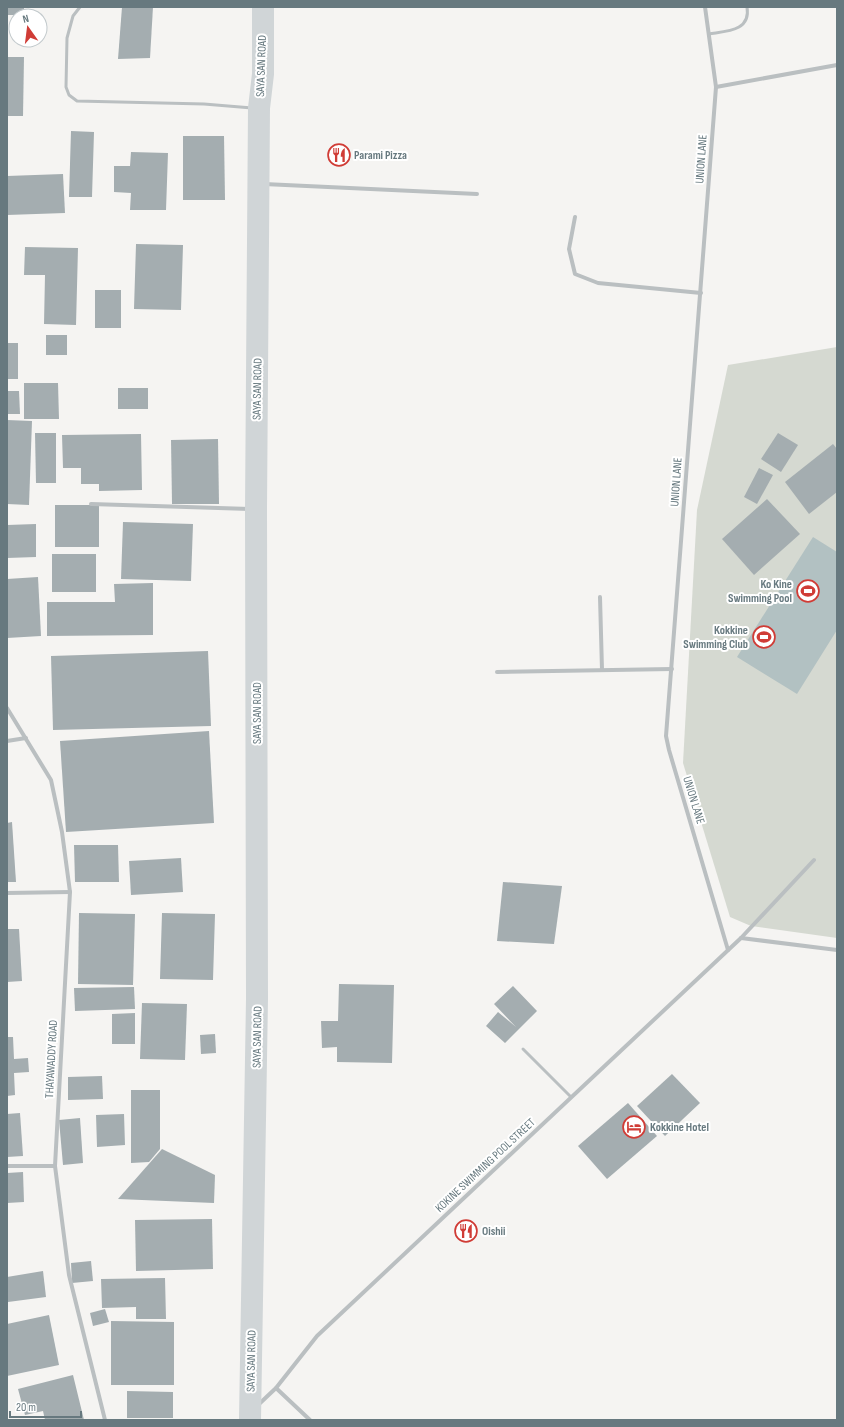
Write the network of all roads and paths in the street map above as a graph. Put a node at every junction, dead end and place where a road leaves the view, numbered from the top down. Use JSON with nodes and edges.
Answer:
{"nodes":[{"id":1,"x":80,"y":7,"type":"edge"},
{"id":2,"x":263,"y":7,"type":"edge"},
{"id":3,"x":705,"y":7,"type":"edge"},
{"id":4,"x":747,"y":7,"type":"edge"},
{"id":5,"x":709,"y":34,"type":"junction"},
{"id":6,"x":837,"y":65,"type":"edge"},
{"id":7,"x":716,"y":87,"type":"junction"},
{"id":8,"x":260,"y":108,"type":"junction"},
{"id":9,"x":260,"y":183,"type":"junction"},
{"id":10,"x":477,"y":194,"type":"dead end"},
{"id":11,"x":574,"y":217,"type":"dead end"},
{"id":12,"x":701,"y":293,"type":"junction"},
{"id":13,"x":91,"y":504,"type":"dead end"},
{"id":14,"x":256,"y":509,"type":"junction"},
{"id":15,"x":600,"y":597,"type":"dead end"},
{"id":16,"x":672,"y":669,"type":"junction"},
{"id":17,"x":602,"y":670,"type":"junction"},
{"id":18,"x":497,"y":672,"type":"dead end"},
{"id":19,"x":7,"y":708,"type":"edge"},
{"id":20,"x":26,"y":738,"type":"junction"},
{"id":21,"x":7,"y":741,"type":"edge"},
{"id":22,"x":814,"y":860,"type":"dead end"},
{"id":23,"x":70,"y":892,"type":"junction"},
{"id":24,"x":7,"y":893,"type":"edge"},
{"id":25,"x":741,"y":938,"type":"junction"},
{"id":26,"x":728,"y":950,"type":"junction"},
{"id":27,"x":837,"y":950,"type":"edge"},
{"id":28,"x":523,"y":1049,"type":"dead end"},
{"id":29,"x":571,"y":1098,"type":"junction"},
{"id":30,"x":7,"y":1166,"type":"edge"},
{"id":31,"x":55,"y":1166,"type":"junction"},
{"id":32,"x":276,"y":1388,"type":"junction"},
{"id":33,"x":250,"y":1416,"type":"edge"},
{"id":34,"x":105,"y":1420,"type":"edge"},
{"id":35,"x":310,"y":1420,"type":"edge"}],
"edges":[{"from":1,"to":8,"type":"lane"},
{"from":2,"to":8,"type":"main road","name":"SAYA SAN ROAD"},
{"from":3,"to":5,"type":"street","name":"UNION LANE"},
{"from":4,"to":5,"type":"lane"},
{"from":5,"to":7,"type":"street","name":"UNION LANE"},
{"from":6,"to":7,"type":"street"},
{"from":7,"to":12,"type":"street","name":"UNION LANE"},
{"from":8,"to":9,"type":"main road","name":"SAYA SAN ROAD"},
{"from":9,"to":10,"type":"street"},
{"from":9,"to":14,"type":"main road","name":"SAYA SAN ROAD"},
{"from":11,"to":12,"type":"street"},
{"from":12,"to":16,"type":"street","name":"UNION LANE"},
{"from":13,"to":14,"type":"street"},
{"from":14,"to":33,"type":"main road","name":"SAYA SAN ROAD"},
{"from":15,"to":17,"type":"street"},
{"from":16,"to":17,"type":"street"},
{"from":16,"to":26,"type":"street","name":"UNION LANE"},
{"from":17,"to":18,"type":"street"},
{"from":19,"to":20,"type":"street","name":"THAYAWADDY ROAD"},
{"from":20,"to":21,"type":"street"},
{"from":20,"to":23,"type":"street","name":"THAYAWADDY ROAD"},
{"from":22,"to":25,"type":"street","name":"KOKINE SWIMMING POOL STREET"},
{"from":23,"to":24,"type":"street"},
{"from":23,"to":31,"type":"street","name":"THAYAWADDY ROAD"},
{"from":25,"to":26,"type":"street","name":"KOKINE SWIMMING POOL STREET"},
{"from":25,"to":27,"type":"street"},
{"from":26,"to":29,"type":"street","name":"KOKINE SWIMMING POOL STREET"},
{"from":28,"to":29,"type":"lane"},
{"from":29,"to":32,"type":"street","name":"KOKINE SWIMMING POOL STREET"},
{"from":30,"to":31,"type":"street"},
{"from":31,"to":34,"type":"street","name":"THAYAWADDY ROAD"},
{"from":32,"to":33,"type":"street","name":"KOKINE SWIMMING POOL STREET"},
{"from":32,"to":35,"type":"street"}]}
